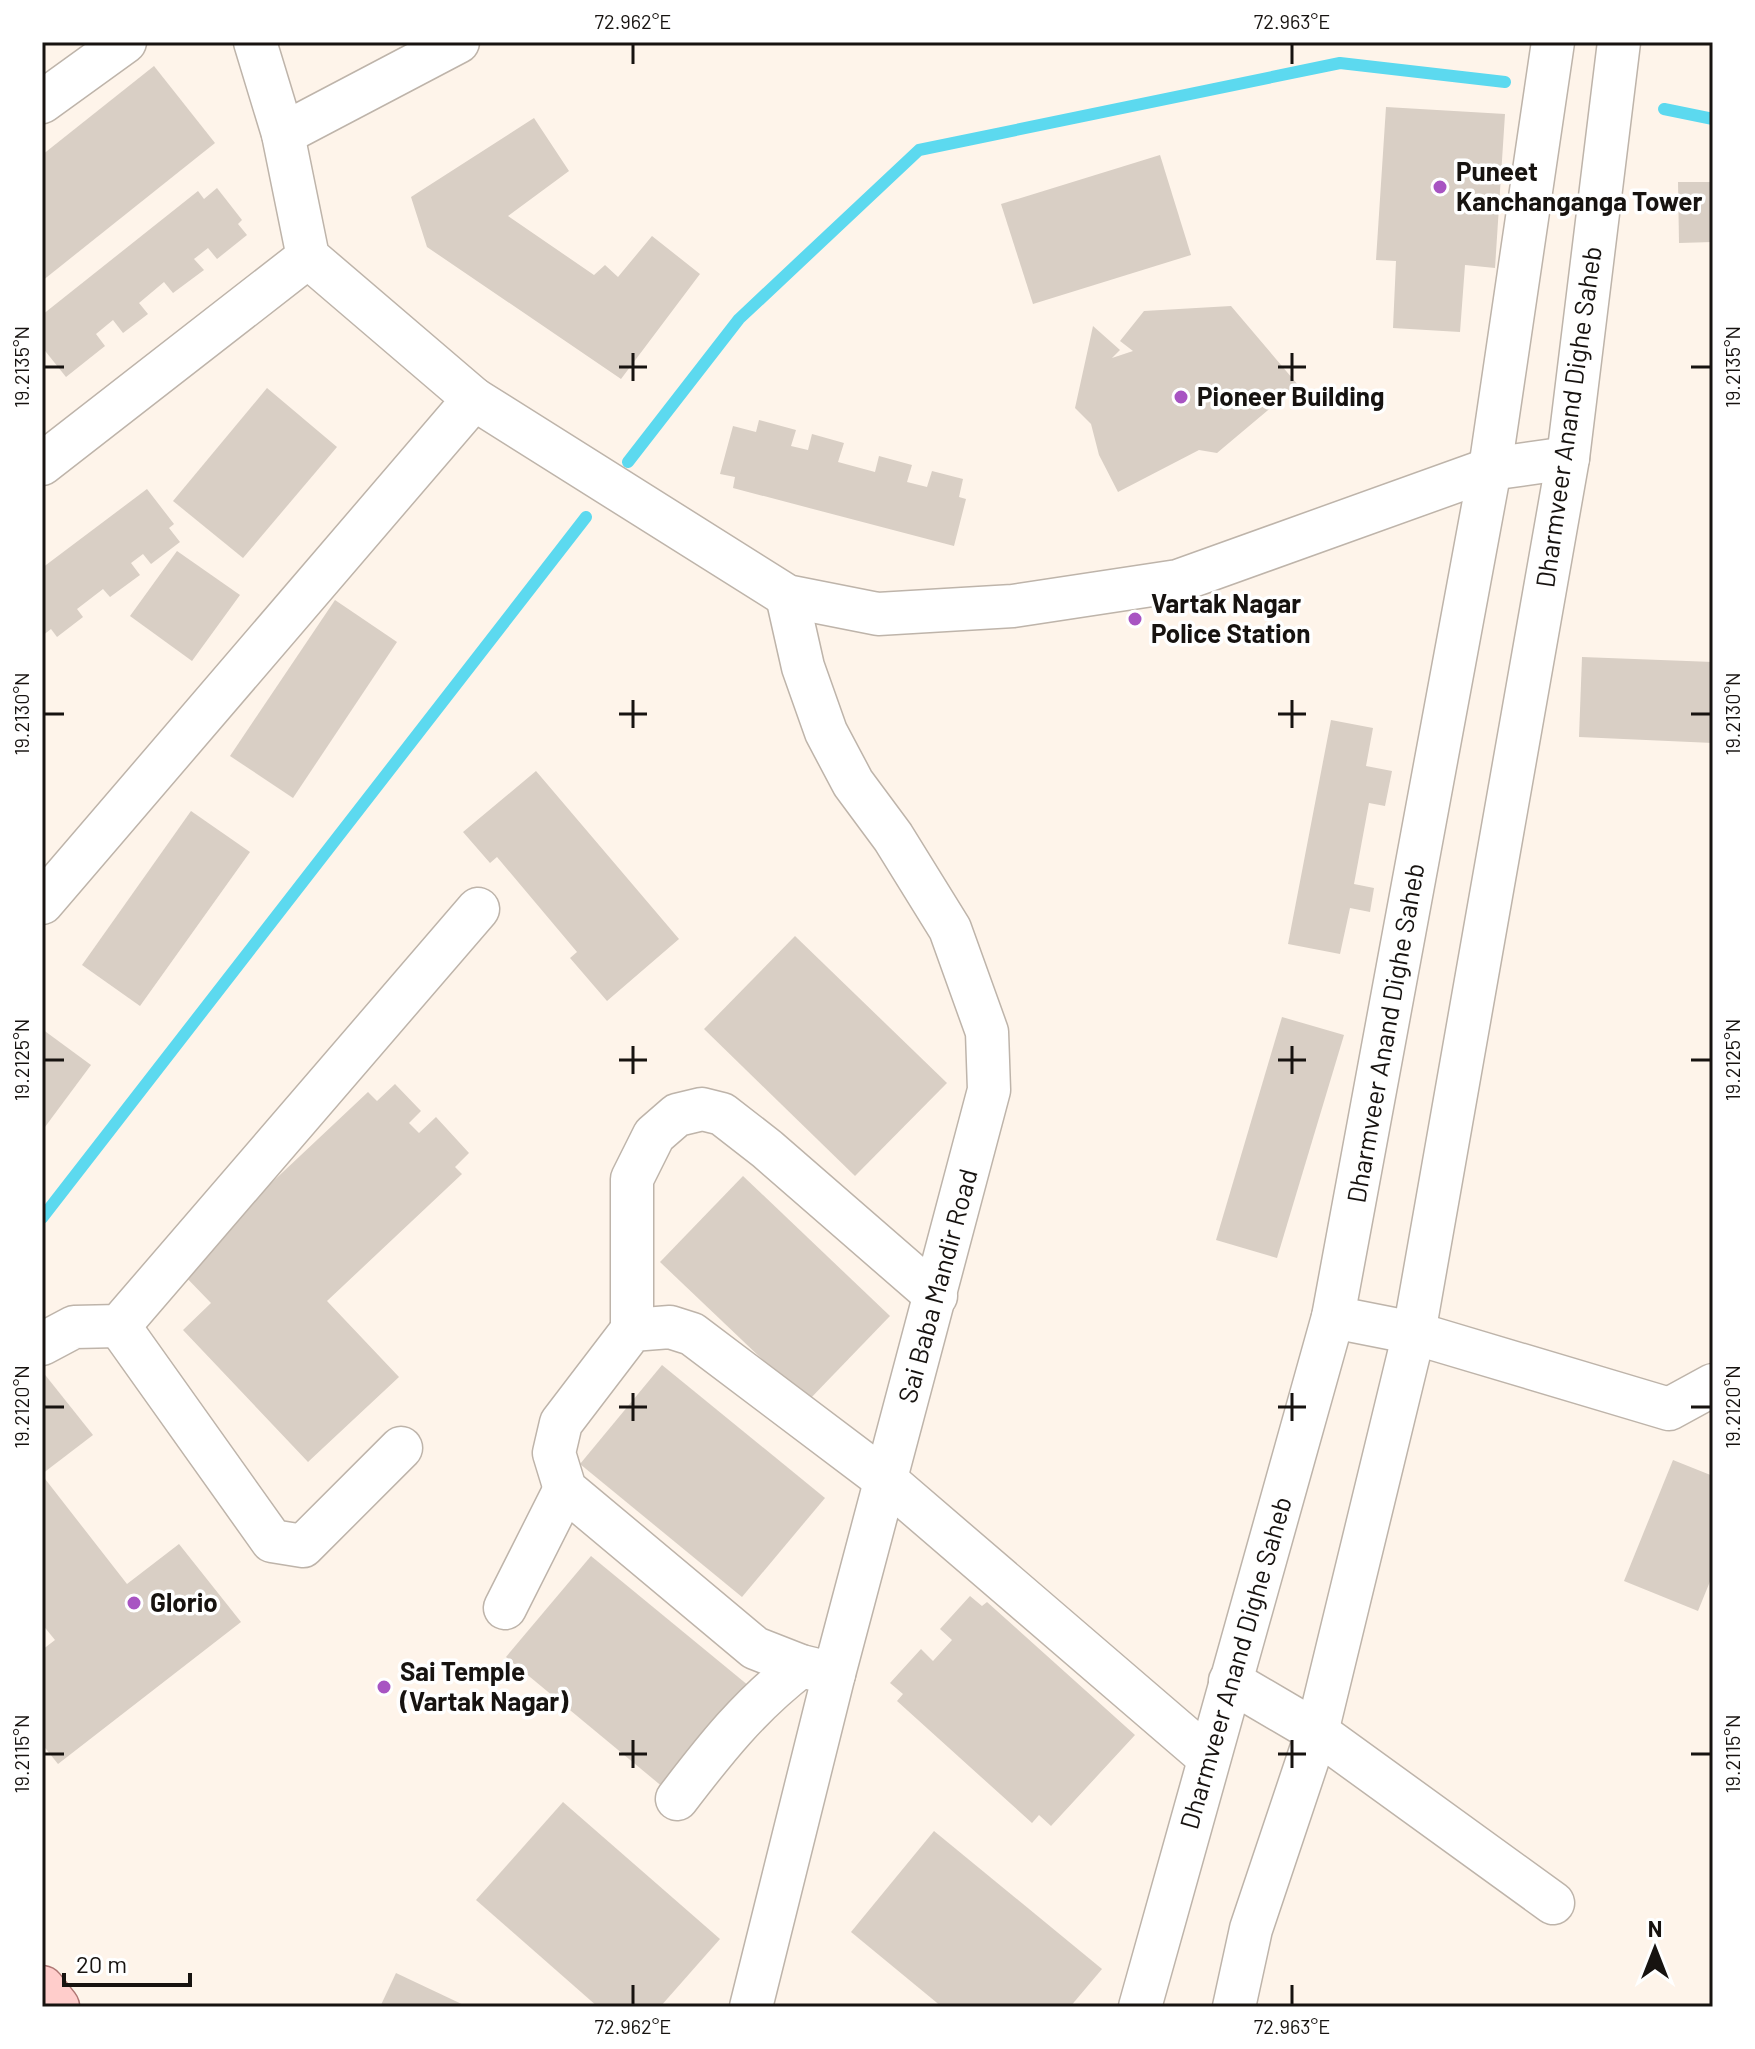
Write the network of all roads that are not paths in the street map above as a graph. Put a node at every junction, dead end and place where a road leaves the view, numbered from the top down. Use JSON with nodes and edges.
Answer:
{"nodes":[{"id":1,"x":125,"y":42,"type":"edge"},
{"id":2,"x":255,"y":42,"type":"edge"},
{"id":3,"x":458,"y":42,"type":"edge"},
{"id":4,"x":1553,"y":42,"type":"edge"},
{"id":5,"x":1619,"y":42,"type":"edge"},
{"id":6,"x":42,"y":102,"type":"edge"},
{"id":7,"x":283,"y":134,"type":"junction"},
{"id":8,"x":308,"y":257,"type":"junction"},
{"id":9,"x":474,"y":399,"type":"junction"},
{"id":10,"x":1568,"y":458,"type":"junction"},
{"id":11,"x":42,"y":464,"type":"edge"},
{"id":12,"x":1490,"y":469,"type":"junction"},
{"id":13,"x":787,"y":596,"type":"junction"},
{"id":14,"x":42,"y":903,"type":"edge"},
{"id":15,"x":478,"y":909,"type":"dead end"},
{"id":16,"x":936,"y":1296,"type":"junction"},
{"id":17,"x":1333,"y":1317,"type":"junction"},
{"id":18,"x":119,"y":1326,"type":"junction"},
{"id":19,"x":632,"y":1330,"type":"junction"},
{"id":20,"x":1414,"y":1333,"type":"junction"},
{"id":21,"x":42,"y":1344,"type":"edge"},
{"id":22,"x":1713,"y":1385,"type":"edge"},
{"id":23,"x":401,"y":1448,"type":"dead end"},
{"id":24,"x":888,"y":1482,"type":"junction"},
{"id":25,"x":565,"y":1489,"type":"junction"},
{"id":26,"x":505,"y":1608,"type":"dead end"},
{"id":27,"x":818,"y":1670,"type":"junction"},
{"id":28,"x":1230,"y":1681,"type":"junction"},
{"id":29,"x":1317,"y":1732,"type":"junction"},
{"id":30,"x":1209,"y":1758,"type":"junction"},
{"id":31,"x":677,"y":1799,"type":"dead end"},
{"id":32,"x":1553,"y":1903,"type":"dead end"},
{"id":33,"x":42,"y":1988,"type":"edge"},
{"id":34,"x":57,"y":2007,"type":"edge"},
{"id":35,"x":751,"y":2007,"type":"edge"},
{"id":36,"x":1140,"y":2007,"type":"edge"},
{"id":37,"x":1234,"y":2007,"type":"edge"}],
"edges":[{"from":1,"to":6,"type":"street"},
{"from":2,"to":7,"type":"street"},
{"from":3,"to":7,"type":"street"},
{"from":4,"to":12,"type":"street","name":"Dharmveer Anand Dighe Saheb"},
{"from":5,"to":10,"type":"street","name":"Dharmveer Anand Dighe Saheb"},
{"from":7,"to":8,"type":"street"},
{"from":8,"to":9,"type":"street"},
{"from":8,"to":11,"type":"street"},
{"from":9,"to":13,"type":"street"},
{"from":9,"to":14,"type":"street"},
{"from":10,"to":12,"type":"street"},
{"from":10,"to":20,"type":"street","name":"Dharmveer Anand Dighe Saheb"},
{"from":12,"to":13,"type":"street"},
{"from":12,"to":17,"type":"street","name":"Dharmveer Anand Dighe Saheb"},
{"from":13,"to":16,"type":"street","name":"Sai Baba Mandir Road"},
{"from":15,"to":18,"type":"street"},
{"from":16,"to":19,"type":"street"},
{"from":16,"to":24,"type":"street","name":"Sai Baba Mandir Road"},
{"from":17,"to":20,"type":"street"},
{"from":17,"to":28,"type":"street","name":"Dharmveer Anand Dighe Saheb"},
{"from":18,"to":21,"type":"street"},
{"from":18,"to":23,"type":"street"},
{"from":19,"to":24,"type":"street"},
{"from":19,"to":25,"type":"street"},
{"from":20,"to":22,"type":"street"},
{"from":20,"to":29,"type":"street","name":"Dharmveer Anand Dighe Saheb"},
{"from":24,"to":27,"type":"street","name":"Sai Baba Mandir Road"},
{"from":24,"to":30,"type":"street"},
{"from":25,"to":26,"type":"street"},
{"from":25,"to":27,"type":"street"},
{"from":27,"to":31,"type":"street"},
{"from":27,"to":35,"type":"street","name":"Sai Baba Mandir Road"},
{"from":28,"to":29,"type":"street"},
{"from":28,"to":30,"type":"street","name":"Dharmveer Anand Dighe Saheb"},
{"from":29,"to":32,"type":"street"},
{"from":29,"to":37,"type":"street","name":"Dharmveer Anand Dighe Saheb"},
{"from":30,"to":36,"type":"street","name":"Dharmveer Anand Dighe Saheb"},
{"from":33,"to":34,"type":"main road"}]}
